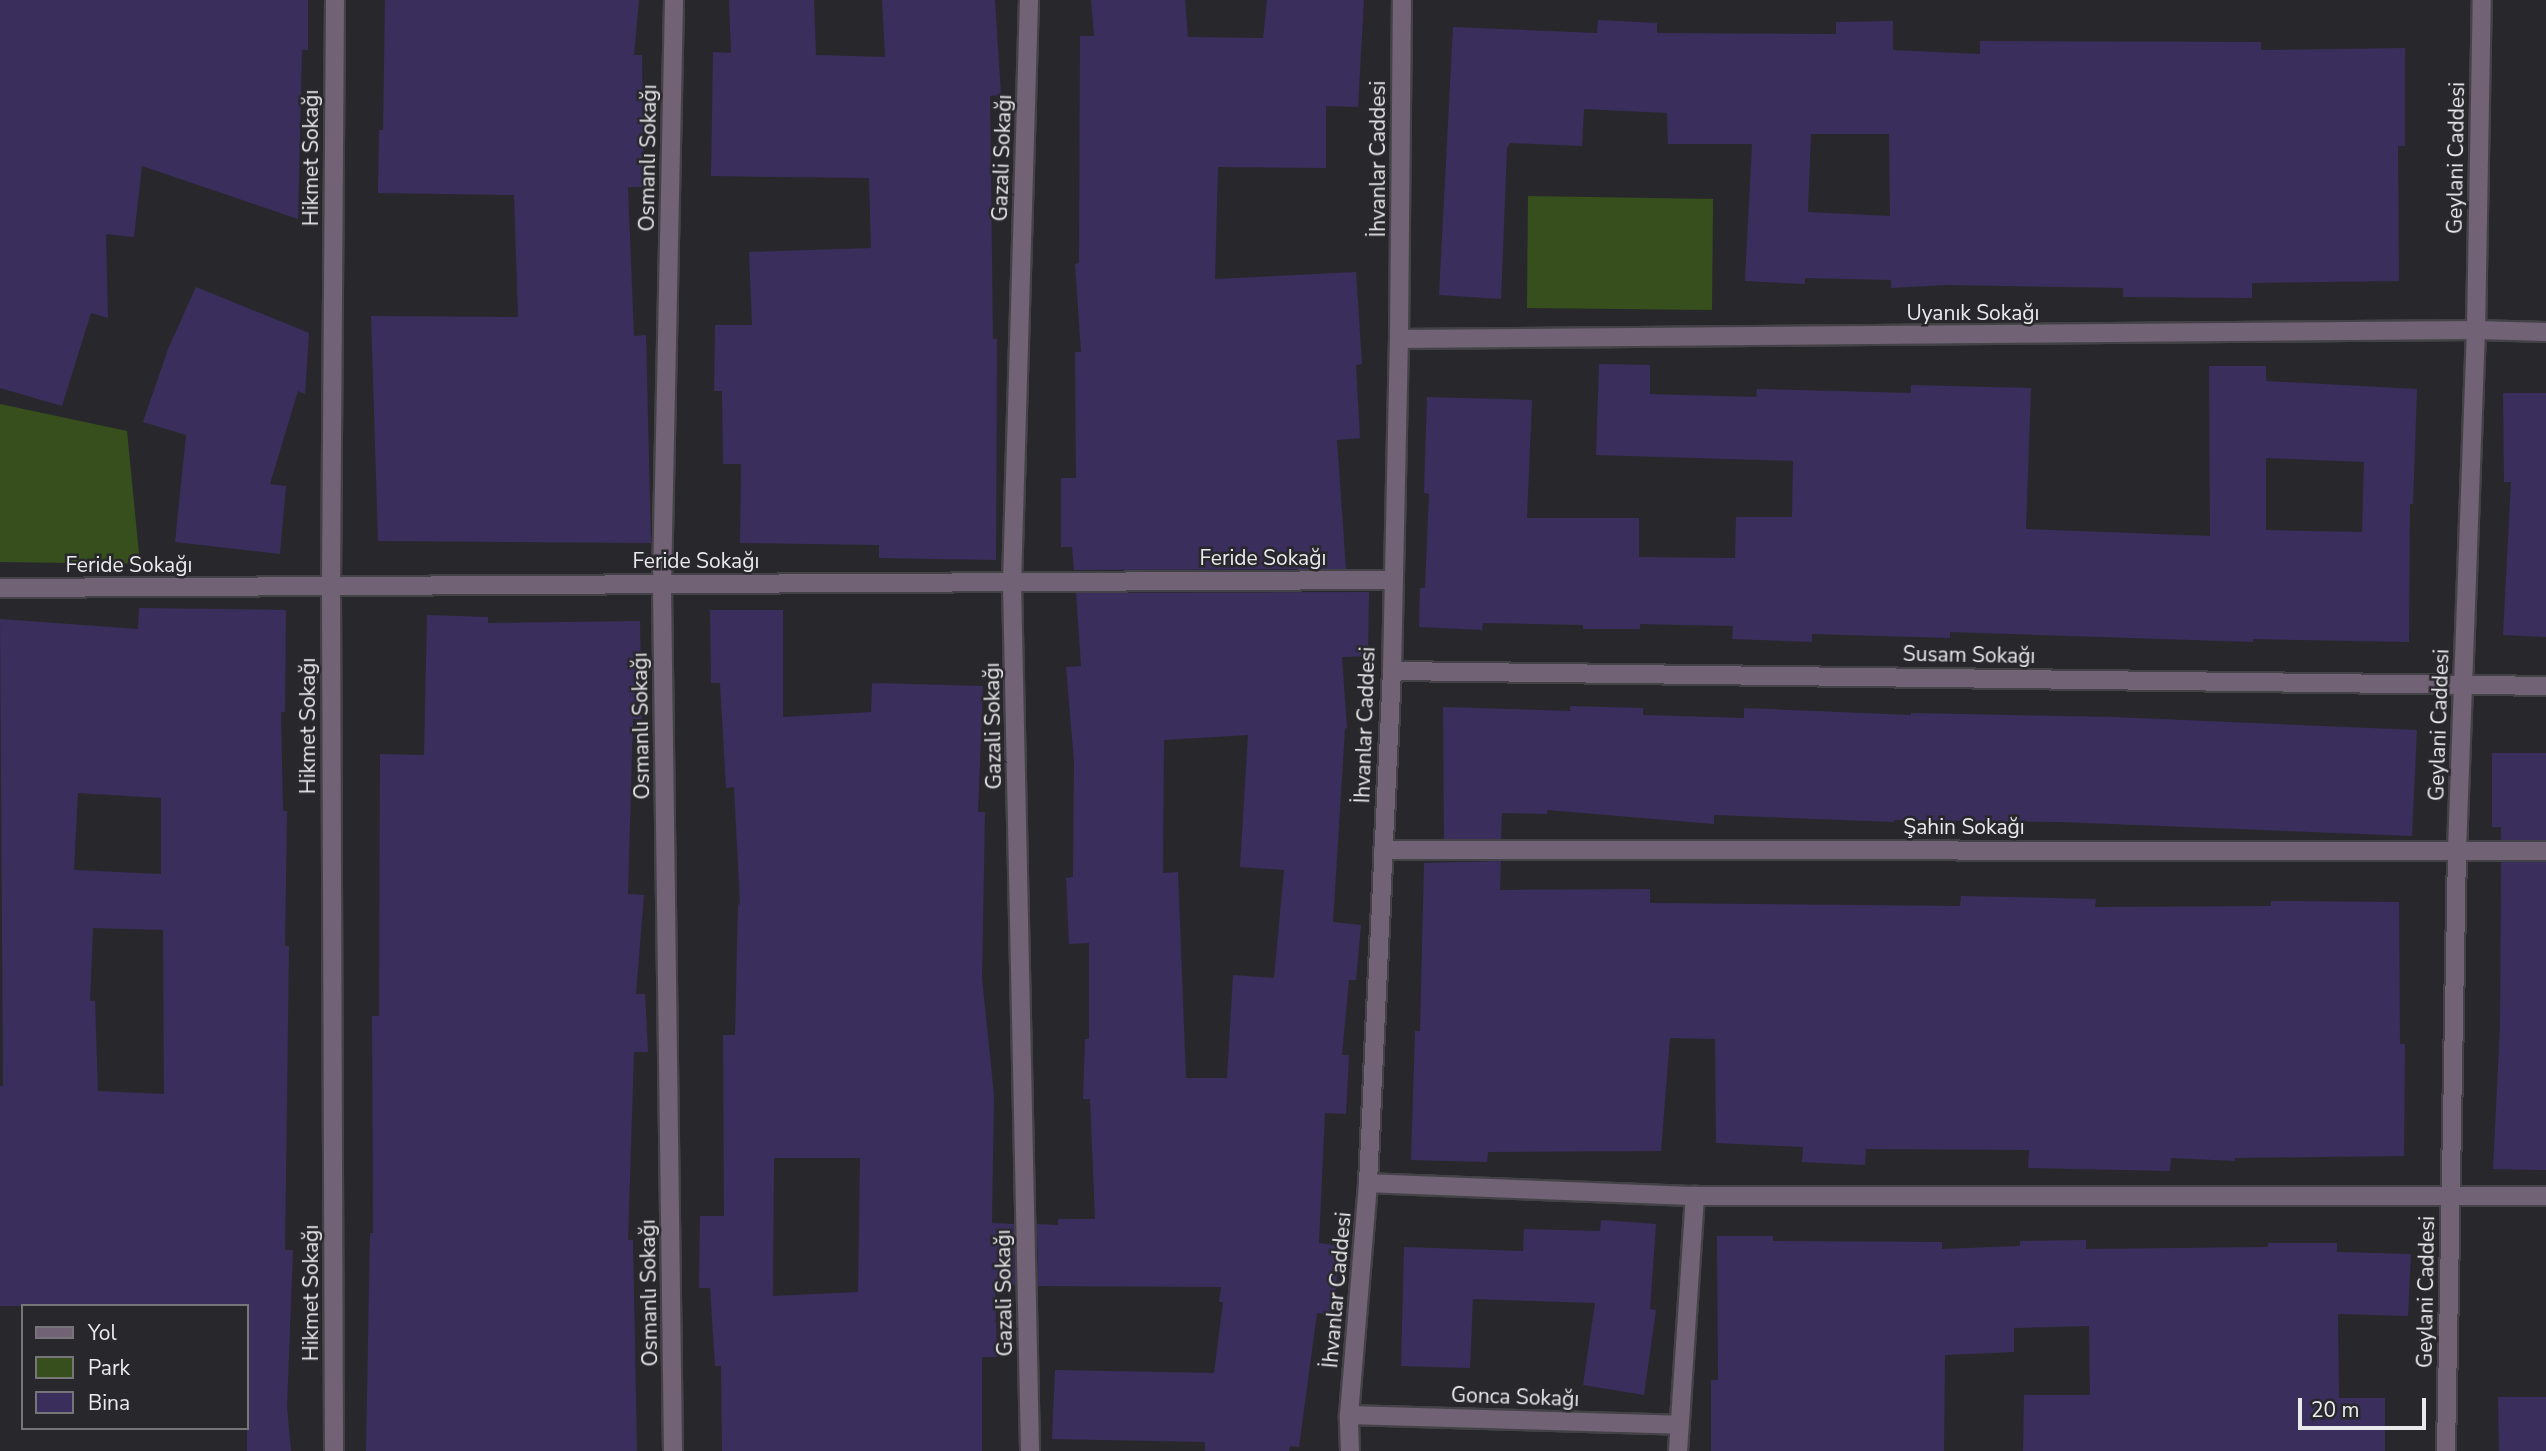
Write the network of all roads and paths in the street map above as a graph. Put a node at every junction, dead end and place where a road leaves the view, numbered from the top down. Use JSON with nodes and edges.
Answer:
{"nodes":[{"id":1,"x":335,"y":0,"type":"edge"},
{"id":2,"x":674,"y":0,"type":"edge"},
{"id":3,"x":1029,"y":0,"type":"edge"},
{"id":4,"x":1402,"y":0,"type":"edge"},
{"id":5,"x":2482,"y":0,"type":"edge"},
{"id":6,"x":2476,"y":330,"type":"junction"},
{"id":7,"x":2546,"y":332,"type":"edge"},
{"id":8,"x":1399,"y":339,"type":"junction"},
{"id":9,"x":1392,"y":580,"type":"junction"},
{"id":10,"x":663,"y":583,"type":"junction"},
{"id":11,"x":1012,"y":583,"type":"junction"},
{"id":12,"x":331,"y":586,"type":"junction"},
{"id":13,"x":0,"y":588,"type":"edge"},
{"id":14,"x":1392,"y":671,"type":"junction"},
{"id":15,"x":2463,"y":684,"type":"junction"},
{"id":16,"x":2546,"y":686,"type":"edge"},
{"id":17,"x":1383,"y":850,"type":"junction"},
{"id":18,"x":2457,"y":850,"type":"junction"},
{"id":19,"x":2546,"y":851,"type":"edge"},
{"id":20,"x":1368,"y":1183,"type":"junction"},
{"id":21,"x":1695,"y":1196,"type":"junction"},
{"id":22,"x":2451,"y":1196,"type":"junction"},
{"id":23,"x":2546,"y":1196,"type":"edge"},
{"id":24,"x":1349,"y":1415,"type":"junction"},
{"id":25,"x":1679,"y":1425,"type":"junction"},
{"id":26,"x":334,"y":1451,"type":"edge"},
{"id":27,"x":673,"y":1451,"type":"edge"},
{"id":28,"x":1030,"y":1451,"type":"edge"},
{"id":29,"x":1350,"y":1451,"type":"edge"},
{"id":30,"x":1678,"y":1451,"type":"edge"},
{"id":31,"x":2446,"y":1451,"type":"edge"}],
"edges":[{"from":1,"to":12,"type":"street","name":"Hikmet Sokağı"},
{"from":2,"to":10,"type":"street","name":"Osmanlı Sokağı"},
{"from":3,"to":11,"type":"street","name":"Gazali Sokağı"},
{"from":4,"to":8,"type":"street","name":"İhvanlar Caddesi"},
{"from":5,"to":6,"type":"street","name":"Geylani Caddesi"},
{"from":6,"to":7,"type":"street","name":"Uyanık Sokağı"},
{"from":6,"to":8,"type":"street","name":"Uyanık Sokağı"},
{"from":6,"to":15,"type":"street","name":"Geylani Caddesi"},
{"from":8,"to":9,"type":"street","name":"İhvanlar Caddesi"},
{"from":9,"to":11,"type":"street","name":"Feride Sokağı"},
{"from":9,"to":14,"type":"street","name":"İhvanlar Caddesi"},
{"from":10,"to":11,"type":"street","name":"Feride Sokağı"},
{"from":10,"to":12,"type":"street","name":"Feride Sokağı"},
{"from":10,"to":27,"type":"street","name":"Osmanlı Sokağı"},
{"from":11,"to":28,"type":"street","name":"Gazali Sokağı"},
{"from":12,"to":13,"type":"street","name":"Feride Sokağı"},
{"from":12,"to":26,"type":"street","name":"Hikmet Sokağı"},
{"from":14,"to":15,"type":"street","name":"Susam Sokağı"},
{"from":14,"to":17,"type":"street","name":"İhvanlar Caddesi"},
{"from":15,"to":16,"type":"street","name":"Susam Sokağı"},
{"from":15,"to":18,"type":"street","name":"Geylani Caddesi"},
{"from":17,"to":18,"type":"street","name":"Şahin Sokağı"},
{"from":17,"to":20,"type":"street","name":"İhvanlar Caddesi"},
{"from":18,"to":19,"type":"street","name":"Şahin Sokağı"},
{"from":18,"to":22,"type":"street","name":"Geylani Caddesi"},
{"from":20,"to":21,"type":"street"},
{"from":20,"to":24,"type":"street","name":"İhvanlar Caddesi"},
{"from":21,"to":22,"type":"street"},
{"from":21,"to":25,"type":"street"},
{"from":22,"to":23,"type":"street"},
{"from":22,"to":31,"type":"street","name":"Geylani Caddesi"},
{"from":24,"to":25,"type":"street","name":"Gonca Sokağı"},
{"from":24,"to":29,"type":"street","name":"İhvanlar Caddesi"},
{"from":25,"to":30,"type":"street"}]}
